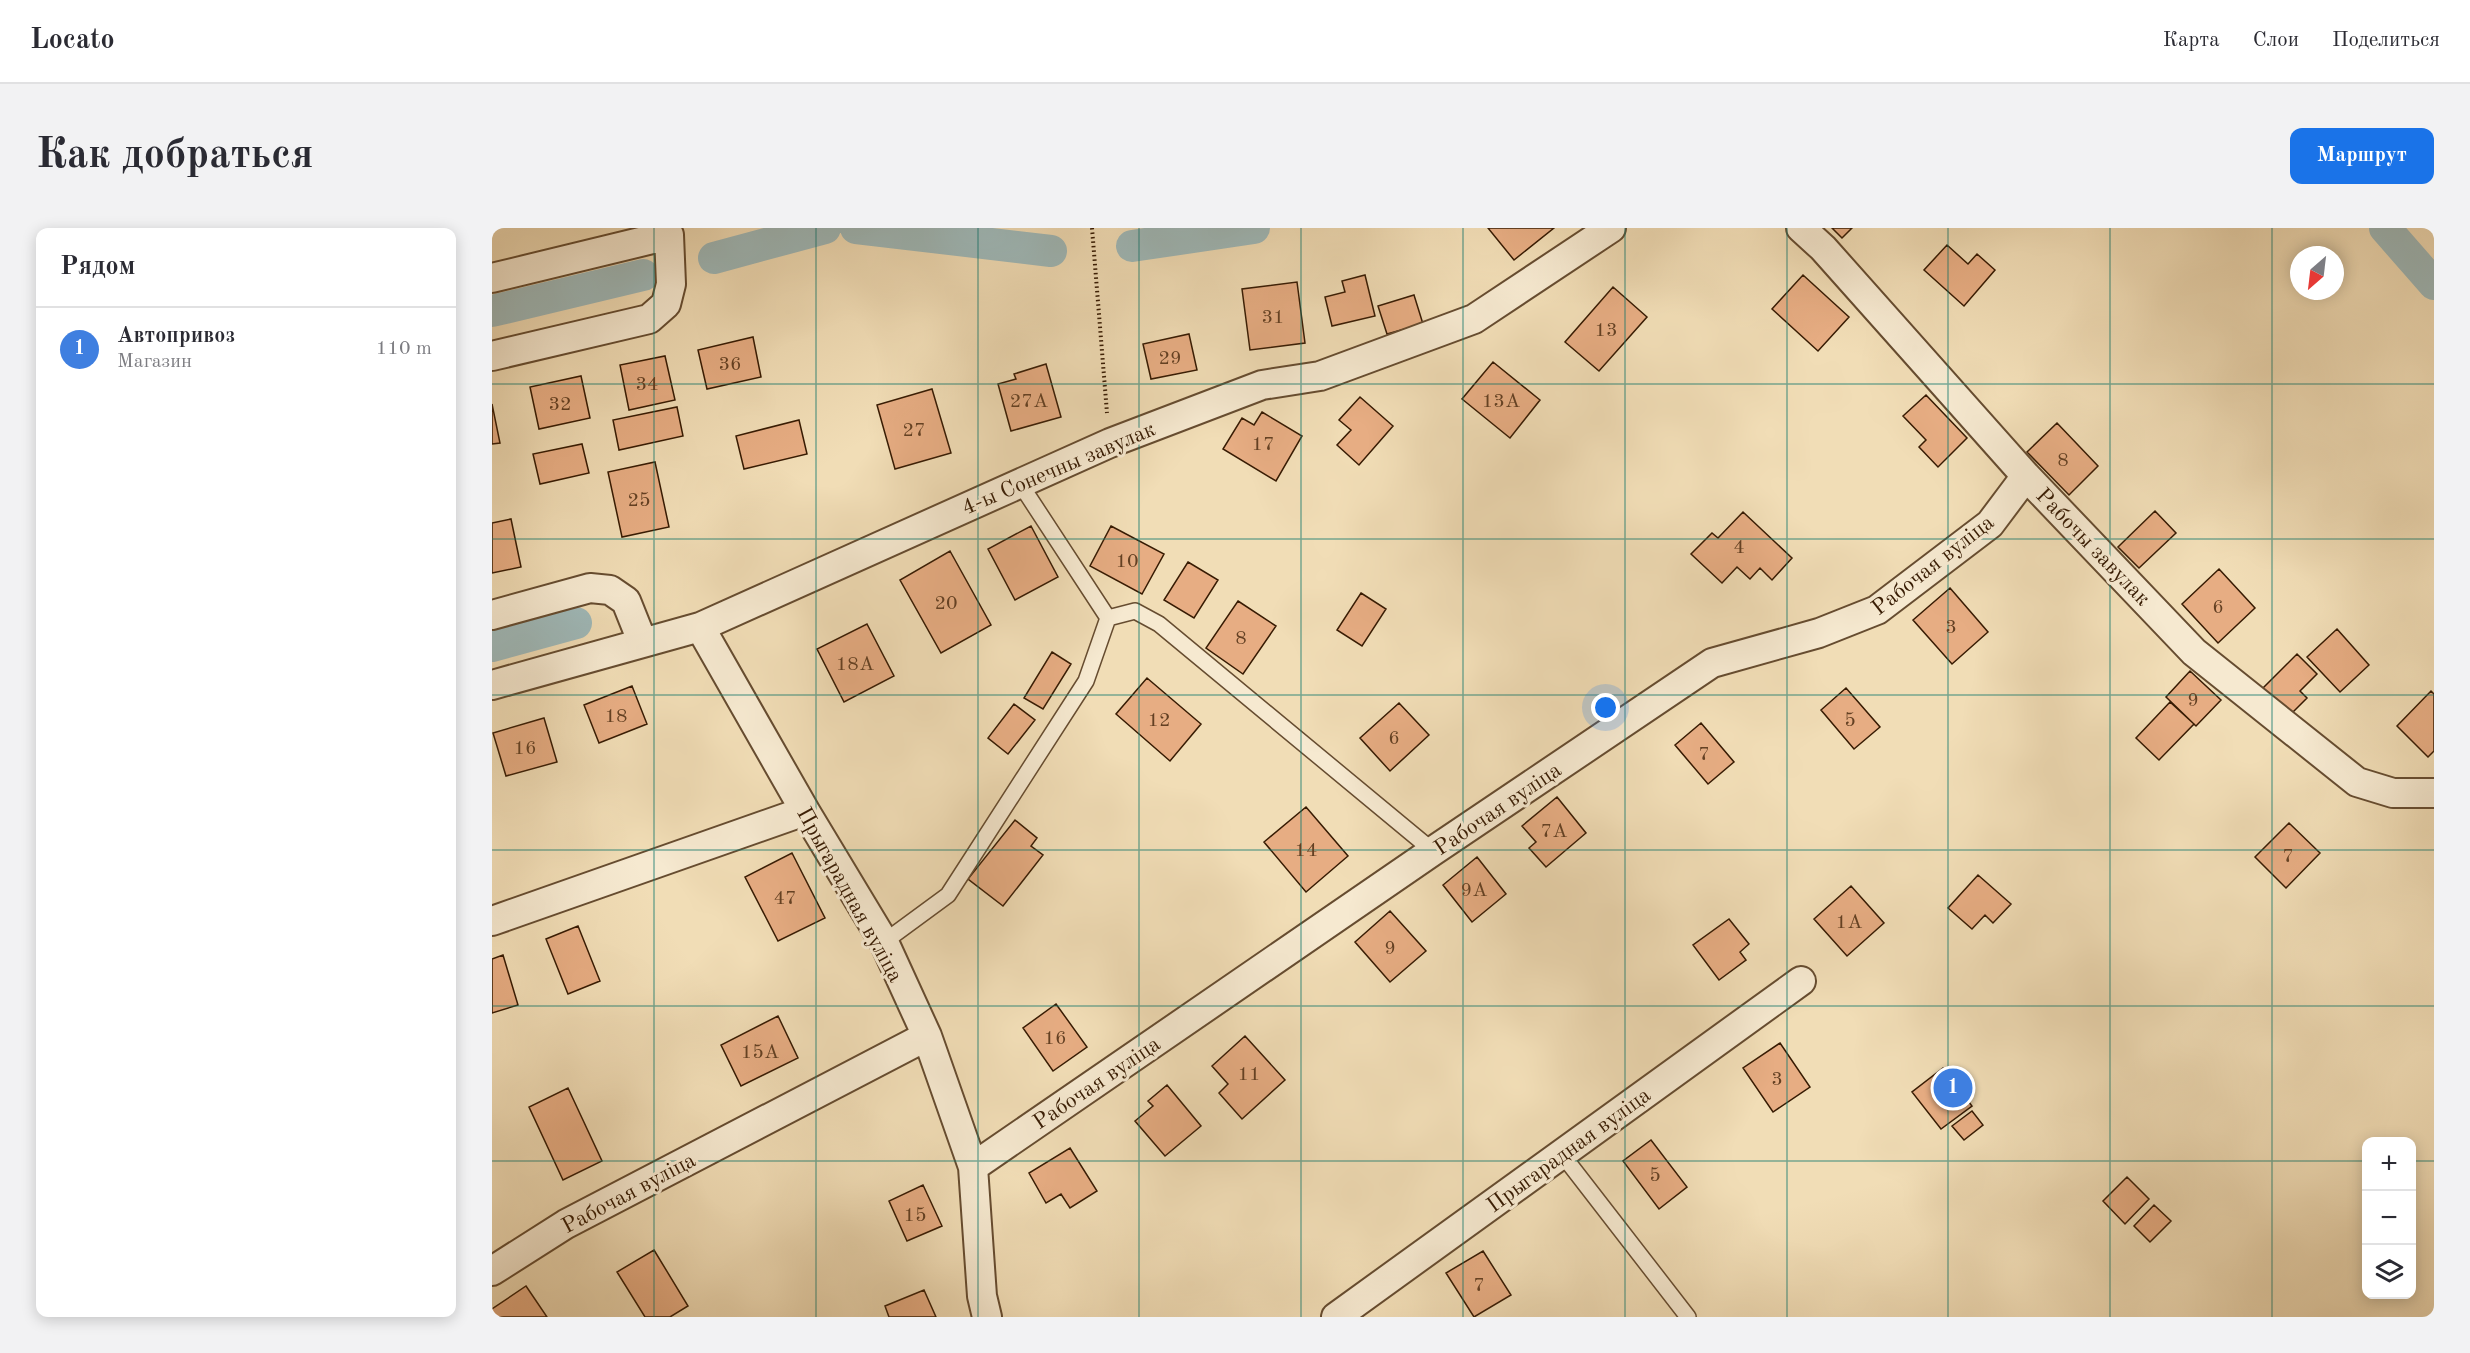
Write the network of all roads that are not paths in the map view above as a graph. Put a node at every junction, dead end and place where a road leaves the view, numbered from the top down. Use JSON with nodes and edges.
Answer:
{"nodes":[{"id":1,"x":1611,"y":228,"type":"edge"},
{"id":2,"x":1801,"y":228,"type":"edge"},
{"id":3,"x":668,"y":232,"type":"edge"},
{"id":4,"x":492,"y":278,"type":"edge"},
{"id":5,"x":492,"y":356,"type":"edge"},
{"id":6,"x":2026,"y":476,"type":"junction"},
{"id":7,"x":1019,"y":482,"type":"junction"},
{"id":8,"x":492,"y":615,"type":"edge"},
{"id":9,"x":1108,"y":618,"type":"junction"},
{"id":10,"x":700,"y":627,"type":"junction"},
{"id":11,"x":642,"y":641,"type":"junction"},
{"id":12,"x":492,"y":685,"type":"edge"},
{"id":13,"x":2434,"y":793,"type":"edge"},
{"id":14,"x":805,"y":811,"type":"junction"},
{"id":15,"x":1433,"y":851,"type":"junction"},
{"id":16,"x":492,"y":921,"type":"edge"},
{"id":17,"x":884,"y":942,"type":"junction"},
{"id":18,"x":1801,"y":981,"type":"dead end"},
{"id":19,"x":927,"y":1036,"type":"junction"},
{"id":20,"x":1561,"y":1153,"type":"junction"},
{"id":21,"x":973,"y":1167,"type":"junction"},
{"id":22,"x":492,"y":1271,"type":"edge"},
{"id":23,"x":987,"y":1317,"type":"edge"},
{"id":24,"x":1336,"y":1317,"type":"edge"},
{"id":25,"x":1688,"y":1317,"type":"edge"}],
"edges":[{"from":1,"to":7,"type":"street","name":"4-ы Сонечны завулак"},
{"from":2,"to":6,"type":"street","name":"Рабочы завулак"},
{"from":3,"to":4,"type":"street"},
{"from":3,"to":5,"type":"street"},
{"from":6,"to":13,"type":"street","name":"Рабочы завулак"},
{"from":6,"to":15,"type":"street","name":"Рабочая вуліца"},
{"from":7,"to":9,"type":"lane"},
{"from":7,"to":10,"type":"street","name":"4-ы Сонечны завулак"},
{"from":8,"to":11,"type":"street"},
{"from":9,"to":15,"type":"lane"},
{"from":9,"to":17,"type":"lane"},
{"from":10,"to":11,"type":"street","name":"4-ы Сонечны завулак"},
{"from":10,"to":14,"type":"street","name":"Прыгарадная вуліца"},
{"from":11,"to":12,"type":"street","name":"4-ы Сонечны завулак"},
{"from":14,"to":16,"type":"street"},
{"from":14,"to":17,"type":"street","name":"Прыгарадная вуліца"},
{"from":15,"to":21,"type":"street","name":"Рабочая вуліца"},
{"from":17,"to":19,"type":"street","name":"Прыгарадная вуліца"},
{"from":18,"to":20,"type":"street","name":"Прыгарадная вуліца"},
{"from":19,"to":21,"type":"street","name":"Прыгарадная вуліца"},
{"from":19,"to":22,"type":"street","name":"Рабочая вуліца"},
{"from":20,"to":24,"type":"street","name":"Прыгарадная вуліца"},
{"from":20,"to":25,"type":"lane"},
{"from":21,"to":23,"type":"street","name":"Прыгарадная вуліца"}]}
